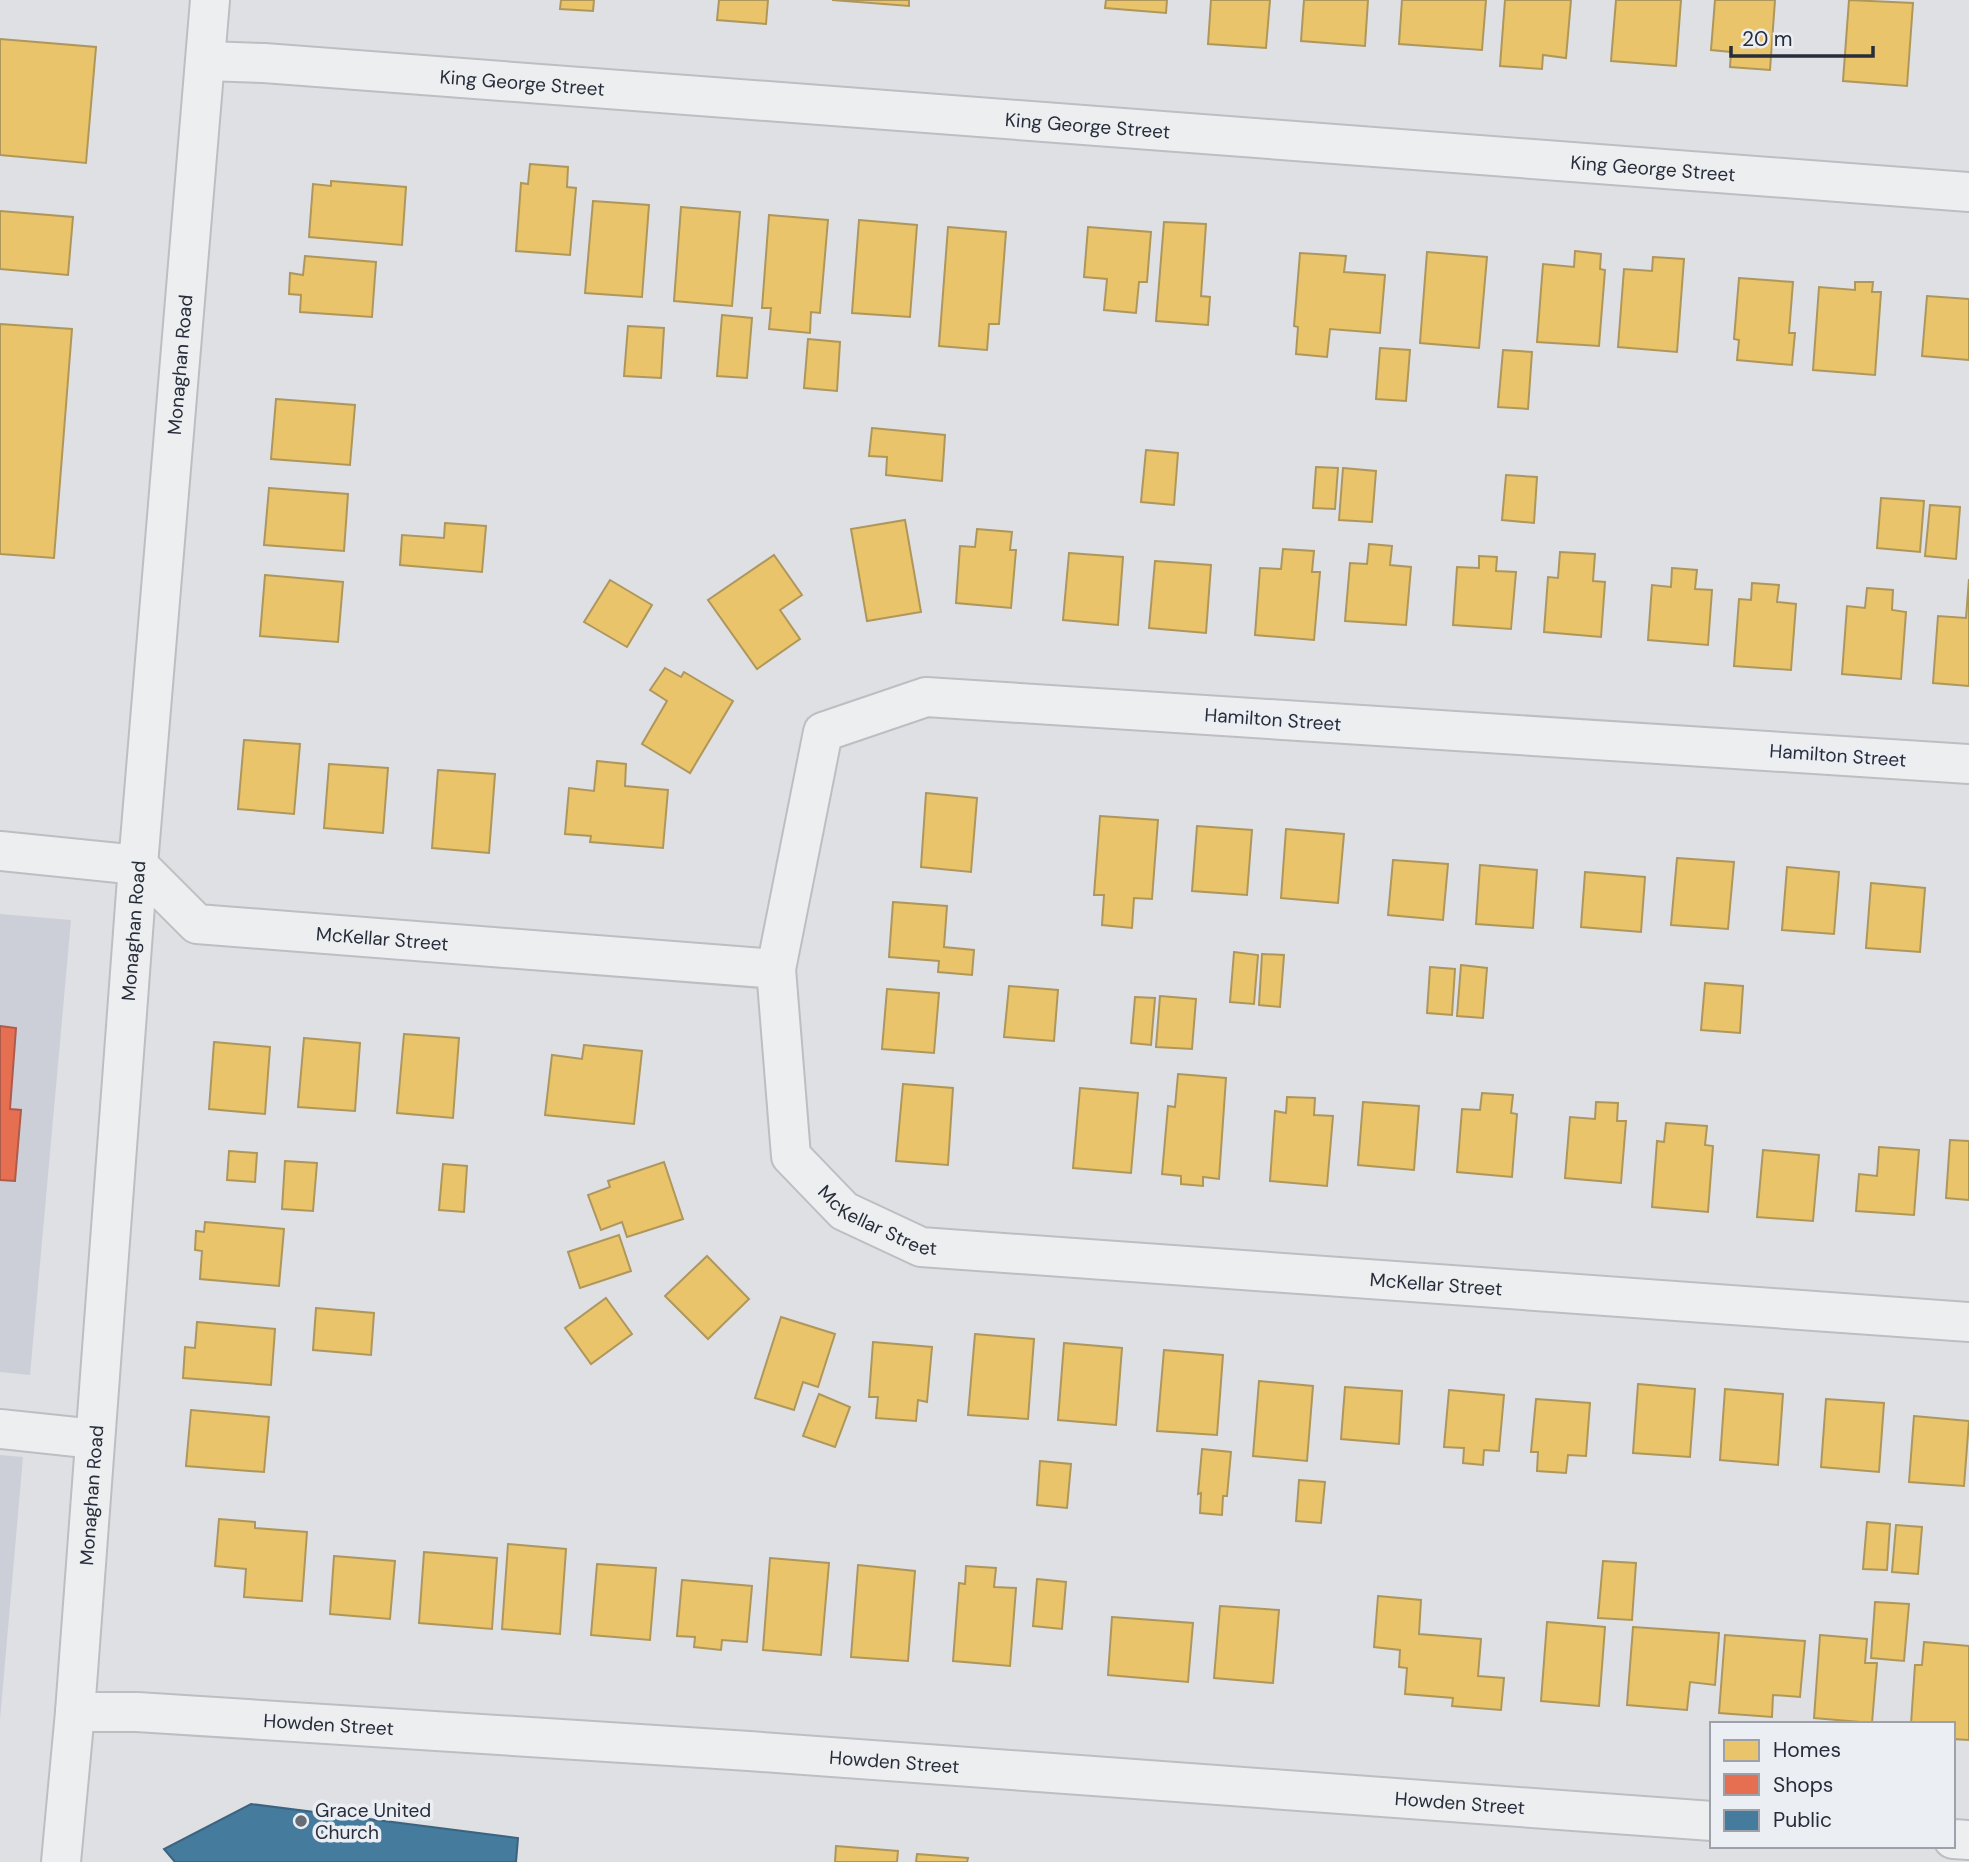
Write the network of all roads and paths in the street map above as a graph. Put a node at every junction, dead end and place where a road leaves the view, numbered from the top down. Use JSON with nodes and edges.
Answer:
{"nodes":[{"id":1,"x":210,"y":0,"type":"edge"},
{"id":2,"x":206,"y":61,"type":"junction"},
{"id":3,"x":1969,"y":192,"type":"edge"},
{"id":4,"x":1969,"y":764,"type":"edge"},
{"id":5,"x":0,"y":851,"type":"edge"},
{"id":6,"x":138,"y":865,"type":"junction"},
{"id":7,"x":776,"y":969,"type":"junction"},
{"id":8,"x":1969,"y":1322,"type":"edge"},
{"id":9,"x":0,"y":1429,"type":"edge"},
{"id":10,"x":95,"y":1439,"type":"junction"},
{"id":11,"x":75,"y":1712,"type":"junction"},
{"id":12,"x":1710,"y":1821,"type":"edge"},
{"id":13,"x":61,"y":1862,"type":"edge"}],
"edges":[{"from":1,"to":2,"type":"street","name":"Monaghan Road"},
{"from":2,"to":3,"type":"street","name":"King George Street"},
{"from":2,"to":6,"type":"street","name":"Monaghan Road"},
{"from":4,"to":7,"type":"street","name":"Hamilton Street"},
{"from":5,"to":6,"type":"street"},
{"from":6,"to":7,"type":"street","name":"McKellar Street"},
{"from":6,"to":10,"type":"street","name":"Monaghan Road"},
{"from":7,"to":8,"type":"street","name":"McKellar Street"},
{"from":9,"to":10,"type":"street"},
{"from":10,"to":11,"type":"street","name":"Monaghan Road"},
{"from":11,"to":12,"type":"street","name":"Howden Street"},
{"from":11,"to":13,"type":"street","name":"Monaghan Road"}]}
